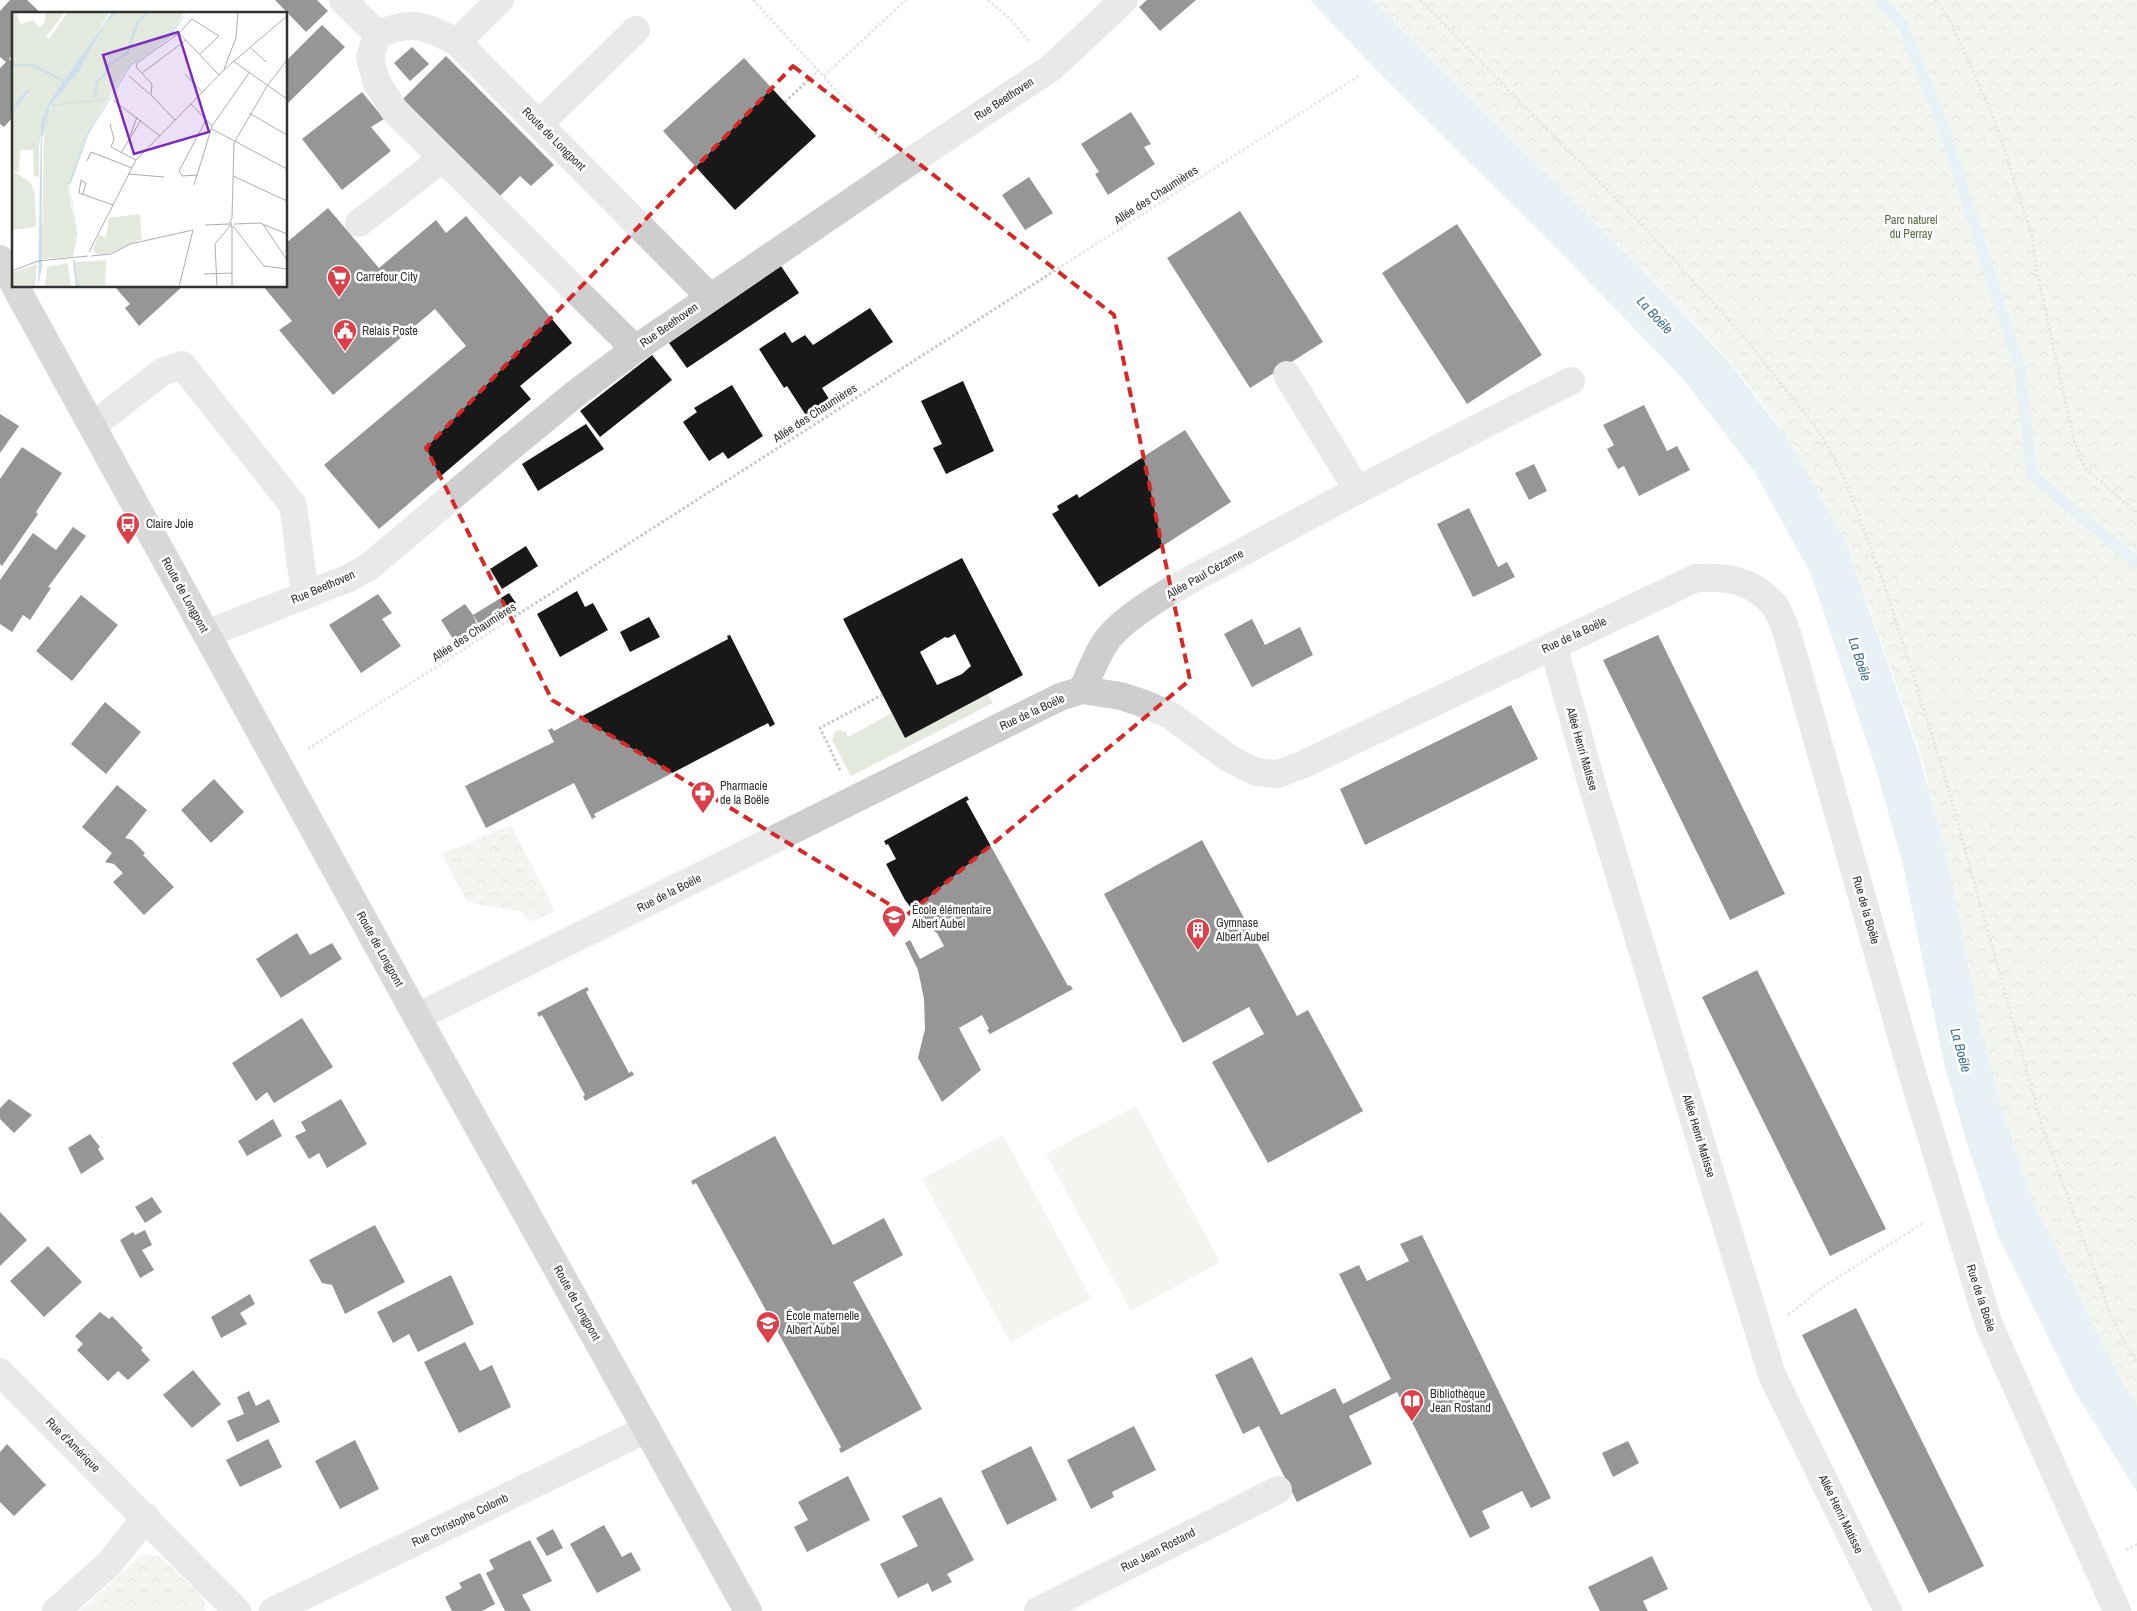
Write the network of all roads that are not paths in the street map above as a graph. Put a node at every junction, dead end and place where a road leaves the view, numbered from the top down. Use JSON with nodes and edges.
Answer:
{"nodes":[{"id":1,"x":343,"y":0,"type":"edge"},
{"id":2,"x":500,"y":0,"type":"edge"},
{"id":3,"x":1124,"y":0,"type":"edge"},
{"id":4,"x":636,"y":30,"type":"dead end"},
{"id":5,"x":377,"y":34,"type":"junction"},
{"id":6,"x":456,"y":42,"type":"junction"},
{"id":7,"x":539,"y":124,"type":"junction"},
{"id":8,"x":442,"y":159,"type":"junction"},
{"id":9,"x":359,"y":223,"type":"dead end"},
{"id":10,"x":0,"y":259,"type":"edge"},
{"id":11,"x":12,"y":281,"type":"edge"},
{"id":12,"x":16,"y":288,"type":"edge"},
{"id":13,"x":710,"y":297,"type":"junction"},
{"id":14,"x":635,"y":349,"type":"junction"},
{"id":15,"x":1287,"y":375,"type":"dead end"},
{"id":16,"x":1571,"y":380,"type":"dead end"},
{"id":17,"x":92,"y":426,"type":"junction"},
{"id":18,"x":1357,"y":489,"type":"junction"},
{"id":19,"x":305,"y":594,"type":"junction"},
{"id":20,"x":206,"y":634,"type":"junction"},
{"id":21,"x":1553,"y":645,"type":"junction"},
{"id":22,"x":1082,"y":690,"type":"junction"},
{"id":23,"x":417,"y":1017,"type":"junction"},
{"id":24,"x":0,"y":1372,"type":"edge"},
{"id":25,"x":647,"y":1429,"type":"junction"},
{"id":26,"x":1278,"y":1490,"type":"dead end"},
{"id":27,"x":146,"y":1517,"type":"junction"},
{"id":28,"x":56,"y":1611,"type":"edge"},
{"id":29,"x":237,"y":1611,"type":"edge"},
{"id":30,"x":273,"y":1611,"type":"edge"},
{"id":31,"x":748,"y":1611,"type":"edge"},
{"id":32,"x":1038,"y":1611,"type":"edge"},
{"id":33,"x":1888,"y":1611,"type":"edge"},
{"id":34,"x":2117,"y":1611,"type":"edge"}],
"edges":[{"from":1,"to":5,"type":"street"},
{"from":2,"to":6,"type":"street"},
{"from":3,"to":13,"type":"street","name":"Rue Beethoven"},
{"from":4,"to":7,"type":"street"},
{"from":5,"to":6,"type":"street","name":"Route de Longpont"},
{"from":5,"to":8,"type":"street"},
{"from":6,"to":7,"type":"street","name":"Route de Longpont"},
{"from":7,"to":13,"type":"street","name":"Route de Longpont"},
{"from":8,"to":9,"type":"street"},
{"from":8,"to":14,"type":"street"},
{"from":10,"to":11,"type":"main road","name":"Route de Longpont"},
{"from":12,"to":17,"type":"main road","name":"Route de Longpont"},
{"from":13,"to":14,"type":"street","name":"Rue Beethoven"},
{"from":14,"to":19,"type":"street","name":"Rue Beethoven"},
{"from":15,"to":18,"type":"street"},
{"from":16,"to":18,"type":"street","name":"Allée Paul Cézanne"},
{"from":17,"to":19,"type":"street"},
{"from":17,"to":20,"type":"main road","name":"Route de Longpont"},
{"from":18,"to":22,"type":"street","name":"Allée Paul Cézanne"},
{"from":19,"to":20,"type":"street","name":"Rue Beethoven"},
{"from":20,"to":23,"type":"main road","name":"Route de Longpont"},
{"from":21,"to":22,"type":"street","name":"Rue de la Boële"},
{"from":21,"to":33,"type":"street","name":"Allée Henri Matisse"},
{"from":21,"to":34,"type":"street","name":"Rue de la Boële"},
{"from":22,"to":23,"type":"street","name":"Rue de la Boële"},
{"from":23,"to":25,"type":"main road","name":"Route de Longpont"},
{"from":24,"to":27,"type":"street","name":"Rue d'Amérique"},
{"from":25,"to":30,"type":"street","name":"Rue Christophe Colomb"},
{"from":25,"to":31,"type":"main road","name":"Route de Longpont"},
{"from":26,"to":32,"type":"street","name":"Rue Jean Rostand"},
{"from":27,"to":28,"type":"street"},
{"from":27,"to":29,"type":"street","name":"Rue d'Amérique"}]}
